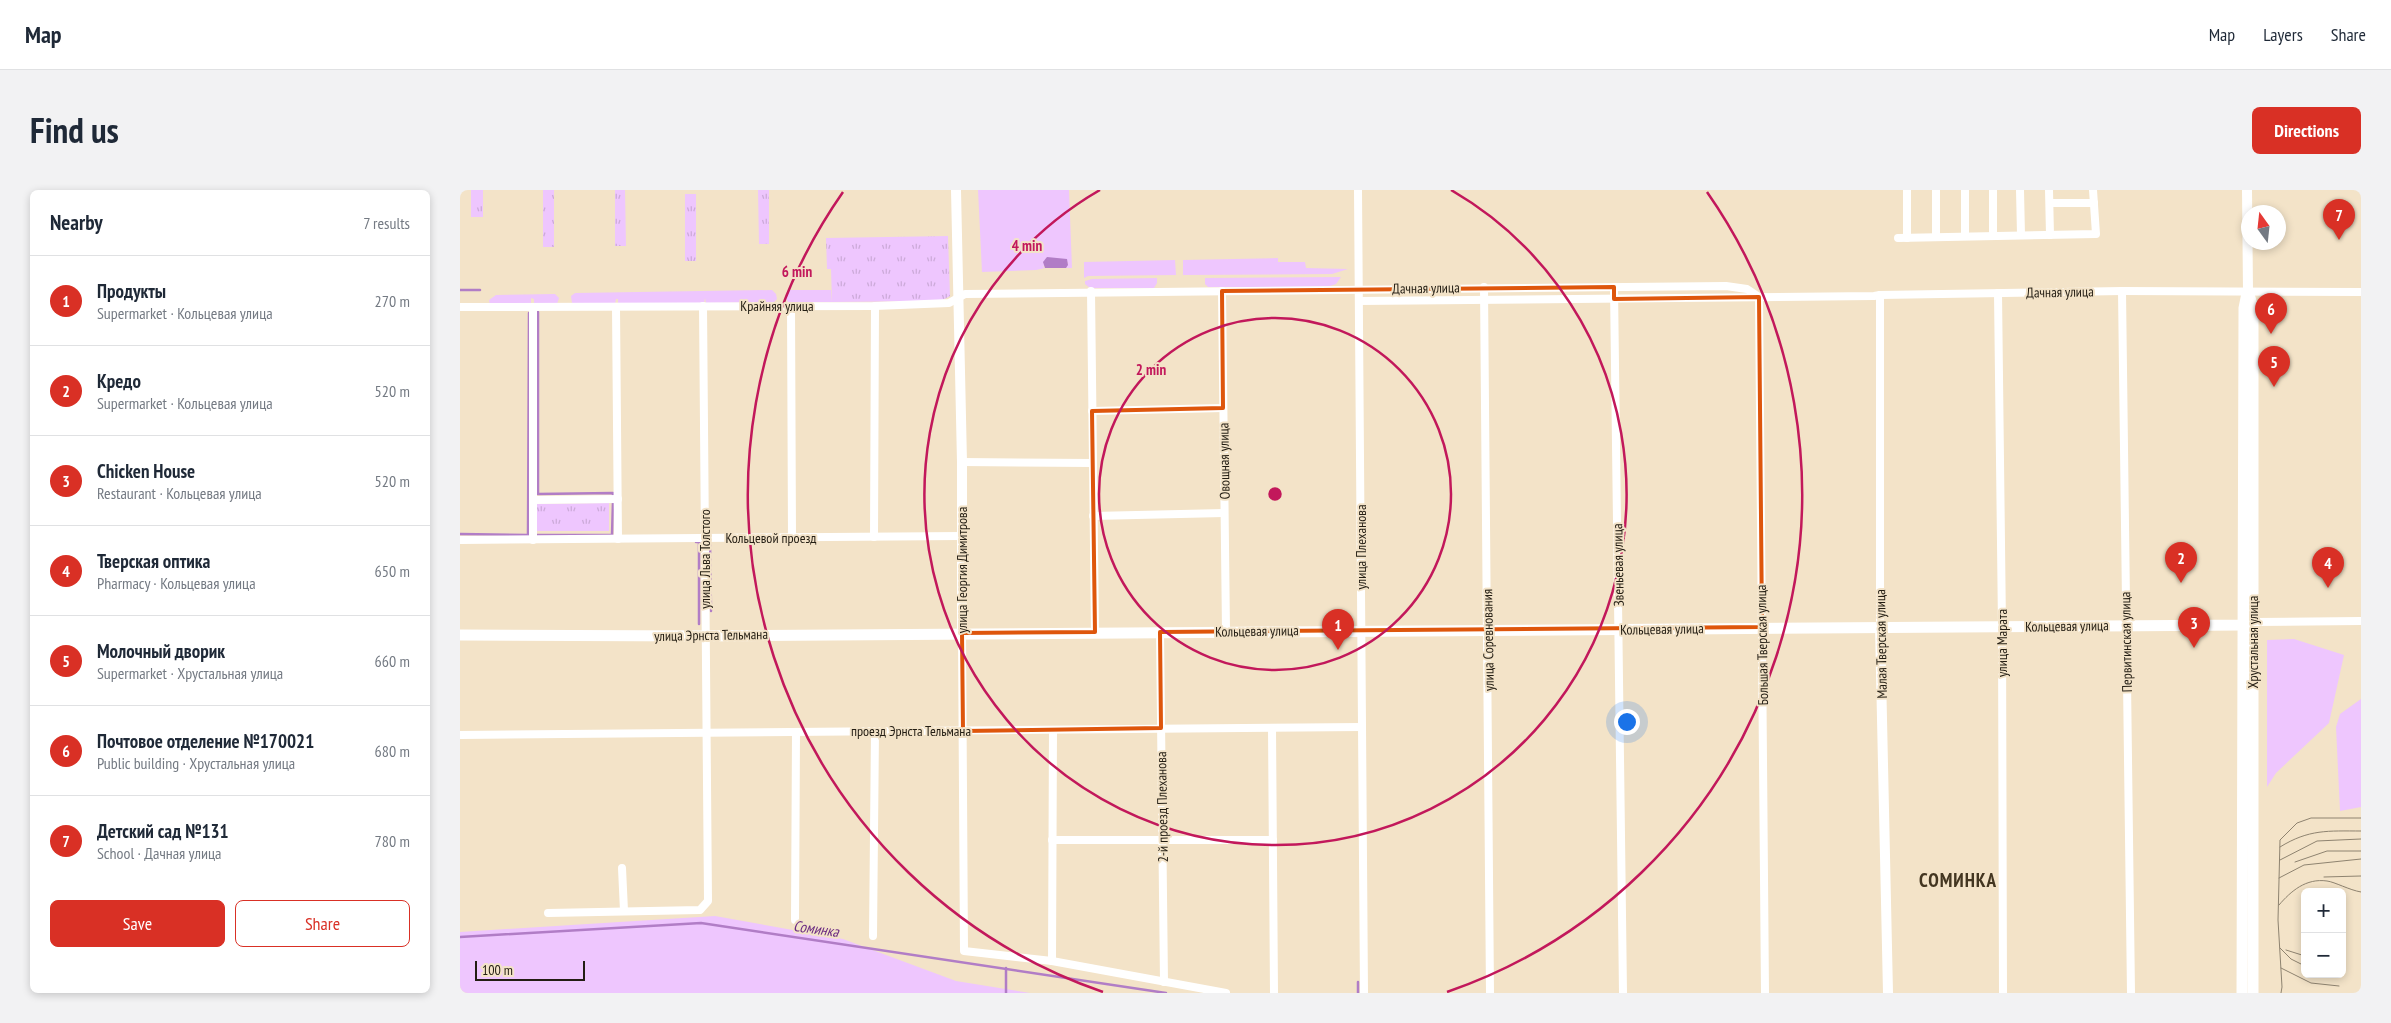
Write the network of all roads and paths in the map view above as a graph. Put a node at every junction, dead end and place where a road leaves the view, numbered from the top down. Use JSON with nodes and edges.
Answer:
{"nodes":[{"id":1,"x":956,"y":190,"type":"edge"},
{"id":2,"x":1358,"y":190,"type":"edge"},
{"id":3,"x":1907,"y":190,"type":"edge"},
{"id":4,"x":1936,"y":190,"type":"edge"},
{"id":5,"x":1965,"y":190,"type":"edge"},
{"id":6,"x":1993,"y":190,"type":"edge"},
{"id":7,"x":2020,"y":190,"type":"edge"},
{"id":8,"x":2050,"y":190,"type":"edge"},
{"id":9,"x":2093,"y":190,"type":"edge"},
{"id":10,"x":2247,"y":190,"type":"edge"},
{"id":11,"x":2050,"y":203,"type":"junction"},
{"id":12,"x":2094,"y":203,"type":"junction"},
{"id":13,"x":2021,"y":235,"type":"junction"},
{"id":14,"x":2050,"y":235,"type":"junction"},
{"id":15,"x":1965,"y":236,"type":"junction"},
{"id":16,"x":1993,"y":236,"type":"junction"},
{"id":17,"x":1936,"y":237,"type":"junction"},
{"id":18,"x":1898,"y":238,"type":"dead end"},
{"id":19,"x":1907,"y":238,"type":"junction"},
{"id":20,"x":1484,"y":287,"type":"junction"},
{"id":21,"x":1614,"y":287,"type":"junction"},
{"id":22,"x":1359,"y":289,"type":"junction"},
{"id":23,"x":1091,"y":291,"type":"junction"},
{"id":24,"x":1222,"y":291,"type":"junction"},
{"id":25,"x":2122,"y":291,"type":"junction"},
{"id":26,"x":2248,"y":291,"type":"junction"},
{"id":27,"x":2361,"y":292,"type":"edge"},
{"id":28,"x":1998,"y":293,"type":"junction"},
{"id":29,"x":1880,"y":294,"type":"junction"},
{"id":30,"x":1759,"y":298,"type":"junction"},
{"id":31,"x":1614,"y":299,"type":"junction"},
{"id":32,"x":957,"y":300,"type":"junction"},
{"id":33,"x":1485,"y":300,"type":"junction"},
{"id":34,"x":1359,"y":301,"type":"junction"},
{"id":35,"x":703,"y":306,"type":"junction"},
{"id":36,"x":791,"y":306,"type":"junction"},
{"id":37,"x":875,"y":306,"type":"junction"},
{"id":38,"x":460,"y":307,"type":"edge"},
{"id":39,"x":534,"y":307,"type":"junction"},
{"id":40,"x":616,"y":307,"type":"junction"},
{"id":41,"x":1223,"y":408,"type":"junction"},
{"id":42,"x":1092,"y":411,"type":"junction"},
{"id":43,"x":962,"y":462,"type":"junction"},
{"id":44,"x":1093,"y":463,"type":"junction"},
{"id":45,"x":618,"y":499,"type":"junction"},
{"id":46,"x":533,"y":500,"type":"junction"},
{"id":47,"x":1224,"y":513,"type":"junction"},
{"id":48,"x":1093,"y":516,"type":"junction"},
{"id":49,"x":962,"y":536,"type":"junction"},
{"id":50,"x":874,"y":537,"type":"junction"},
{"id":51,"x":706,"y":538,"type":"junction"},
{"id":52,"x":792,"y":538,"type":"junction"},
{"id":53,"x":618,"y":539,"type":"junction"},
{"id":54,"x":460,"y":540,"type":"edge"},
{"id":55,"x":532,"y":540,"type":"junction"},
{"id":56,"x":2361,"y":621,"type":"edge"},
{"id":57,"x":2249,"y":623,"type":"junction"},
{"id":58,"x":2126,"y":625,"type":"junction"},
{"id":59,"x":1762,"y":627,"type":"junction"},
{"id":60,"x":1880,"y":627,"type":"junction"},
{"id":61,"x":2002,"y":627,"type":"junction"},
{"id":62,"x":1487,"y":629,"type":"junction"},
{"id":63,"x":1619,"y":629,"type":"junction"},
{"id":64,"x":1362,"y":630,"type":"junction"},
{"id":65,"x":1226,"y":631,"type":"junction"},
{"id":66,"x":1095,"y":632,"type":"junction"},
{"id":67,"x":1160,"y":632,"type":"junction"},
{"id":68,"x":962,"y":633,"type":"junction"},
{"id":69,"x":460,"y":635,"type":"edge"},
{"id":70,"x":704,"y":636,"type":"junction"},
{"id":71,"x":1362,"y":727,"type":"junction"},
{"id":72,"x":1161,"y":728,"type":"junction"},
{"id":73,"x":1272,"y":728,"type":"junction"},
{"id":74,"x":1052,"y":730,"type":"junction"},
{"id":75,"x":875,"y":731,"type":"junction"},
{"id":76,"x":963,"y":731,"type":"junction"},
{"id":77,"x":706,"y":732,"type":"junction"},
{"id":78,"x":796,"y":732,"type":"junction"},
{"id":79,"x":460,"y":735,"type":"edge"},
{"id":80,"x":1052,"y":840,"type":"junction"},
{"id":81,"x":1163,"y":840,"type":"junction"},
{"id":82,"x":1273,"y":840,"type":"junction"},
{"id":83,"x":622,"y":868,"type":"dead end"},
{"id":84,"x":624,"y":911,"type":"junction"},
{"id":85,"x":548,"y":913,"type":"dead end"},
{"id":86,"x":795,"y":920,"type":"dead end"},
{"id":87,"x":873,"y":936,"type":"dead end"},
{"id":88,"x":1052,"y":961,"type":"junction"},
{"id":89,"x":1164,"y":982,"type":"junction"},
{"id":90,"x":1226,"y":993,"type":"edge"},
{"id":91,"x":1274,"y":993,"type":"edge"},
{"id":92,"x":1364,"y":993,"type":"edge"},
{"id":93,"x":1490,"y":993,"type":"edge"},
{"id":94,"x":1623,"y":993,"type":"edge"},
{"id":95,"x":1765,"y":993,"type":"edge"},
{"id":96,"x":1888,"y":993,"type":"edge"},
{"id":97,"x":2003,"y":993,"type":"edge"},
{"id":98,"x":2131,"y":993,"type":"edge"},
{"id":99,"x":2242,"y":993,"type":"edge"},
{"id":100,"x":2253,"y":993,"type":"edge"}],
"edges":[{"from":1,"to":32,"type":"street","name":"улица Георгия Димитрова"},
{"from":2,"to":22,"type":"street","name":"улица Плеханова"},
{"from":3,"to":19,"type":"street"},
{"from":4,"to":17,"type":"street"},
{"from":5,"to":15,"type":"street"},
{"from":6,"to":16,"type":"street"},
{"from":7,"to":13,"type":"street"},
{"from":8,"to":11,"type":"street"},
{"from":9,"to":12,"type":"street"},
{"from":10,"to":26,"type":"street","name":"Хрустальная улица"},
{"from":11,"to":12,"type":"street"},
{"from":11,"to":14,"type":"street"},
{"from":12,"to":14,"type":"street"},
{"from":13,"to":14,"type":"street"},
{"from":13,"to":16,"type":"street"},
{"from":15,"to":16,"type":"street"},
{"from":15,"to":17,"type":"street"},
{"from":17,"to":19,"type":"street"},
{"from":18,"to":19,"type":"street"},
{"from":20,"to":21,"type":"street","name":"Дачная улица"},
{"from":20,"to":22,"type":"street","name":"Дачная улица"},
{"from":20,"to":33,"type":"street","name":"улица Соревнования"},
{"from":21,"to":30,"type":"street","name":"Дачная улица"},
{"from":21,"to":31,"type":"street","name":"Звеньевая улица"},
{"from":22,"to":24,"type":"street","name":"Дачная улица"},
{"from":22,"to":34,"type":"street","name":"улица Плеханова"},
{"from":23,"to":24,"type":"street","name":"Дачная улица"},
{"from":23,"to":32,"type":"street","name":"Крайняя улица"},
{"from":23,"to":42,"type":"street"},
{"from":24,"to":41,"type":"street","name":"Овощная улица"},
{"from":25,"to":26,"type":"street","name":"Дачная улица"},
{"from":25,"to":28,"type":"street","name":"Дачная улица"},
{"from":25,"to":58,"type":"street","name":"Первитинская улица"},
{"from":26,"to":27,"type":"street","name":"Дачная улица"},
{"from":26,"to":57,"type":"main road","name":"Хрустальная улица"},
{"from":28,"to":29,"type":"street","name":"Дачная улица"},
{"from":28,"to":61,"type":"street","name":"улица Марата"},
{"from":29,"to":30,"type":"street","name":"Дачная улица"},
{"from":29,"to":60,"type":"street","name":"Малая Тверская улица"},
{"from":30,"to":31,"type":"street","name":"Дачная улица"},
{"from":30,"to":59,"type":"street","name":"Большая Тверская улица"},
{"from":31,"to":33,"type":"street","name":"Дачная улица"},
{"from":31,"to":63,"type":"street","name":"Звеньевая улица"},
{"from":32,"to":37,"type":"street","name":"Крайняя улица"},
{"from":32,"to":43,"type":"street","name":"улица Георгия Димитрова"},
{"from":33,"to":34,"type":"street","name":"Дачная улица"},
{"from":33,"to":62,"type":"street","name":"улица Соревнования"},
{"from":34,"to":64,"type":"street","name":"улица Плеханова"},
{"from":35,"to":36,"type":"street","name":"Крайняя улица"},
{"from":35,"to":40,"type":"street","name":"Крайняя улица"},
{"from":35,"to":51,"type":"street","name":"улица Льва Толстого"},
{"from":36,"to":37,"type":"street","name":"Крайняя улица"},
{"from":36,"to":52,"type":"street"},
{"from":37,"to":50,"type":"street"},
{"from":38,"to":39,"type":"street","name":"Крайняя улица"},
{"from":39,"to":40,"type":"street","name":"Крайняя улица"},
{"from":39,"to":46,"type":"street"},
{"from":40,"to":45,"type":"street"},
{"from":41,"to":42,"type":"street"},
{"from":41,"to":47,"type":"street","name":"Овощная улица"},
{"from":42,"to":44,"type":"street"},
{"from":43,"to":44,"type":"street"},
{"from":43,"to":49,"type":"street","name":"улица Георгия Димитрова"},
{"from":44,"to":48,"type":"street"},
{"from":45,"to":46,"type":"street"},
{"from":45,"to":53,"type":"street"},
{"from":46,"to":55,"type":"street"},
{"from":47,"to":48,"type":"street"},
{"from":47,"to":65,"type":"street","name":"Овощная улица"},
{"from":48,"to":66,"type":"street"},
{"from":49,"to":50,"type":"street","name":"Кольцевой проезд"},
{"from":49,"to":68,"type":"street","name":"улица Георгия Димитрова"},
{"from":50,"to":52,"type":"street","name":"Кольцевой проезд"},
{"from":51,"to":52,"type":"street","name":"Кольцевой проезд"},
{"from":51,"to":53,"type":"street","name":"Кольцевой проезд"},
{"from":51,"to":70,"type":"street","name":"улица Льва Толстого"},
{"from":53,"to":55,"type":"street","name":"Кольцевой проезд"},
{"from":54,"to":55,"type":"street","name":"Кольцевой проезд"},
{"from":56,"to":57,"type":"street","name":"Кольцевая улица"},
{"from":57,"to":58,"type":"main road","name":"Кольцевая улица"},
{"from":57,"to":99,"type":"main road","name":"Хрустальная улица"},
{"from":57,"to":100,"type":"main road","name":"Хрустальная улица"},
{"from":58,"to":61,"type":"main road","name":"Кольцевая улица"},
{"from":58,"to":98,"type":"street","name":"Первитинская улица"},
{"from":59,"to":60,"type":"main road","name":"Кольцевая улица"},
{"from":59,"to":63,"type":"main road","name":"Кольцевая улица"},
{"from":59,"to":95,"type":"street","name":"Большая Тверская улица"},
{"from":60,"to":61,"type":"main road","name":"Кольцевая улица"},
{"from":60,"to":96,"type":"street","name":"Малая Тверская улица"},
{"from":61,"to":97,"type":"street","name":"улица Марата"},
{"from":62,"to":63,"type":"main road","name":"Кольцевая улица"},
{"from":62,"to":64,"type":"main road","name":"Кольцевая улица"},
{"from":62,"to":93,"type":"street","name":"улица Соревнования"},
{"from":63,"to":94,"type":"street","name":"Звеньевая улица"},
{"from":64,"to":65,"type":"main road","name":"Кольцевая улица"},
{"from":64,"to":71,"type":"street","name":"улица Плеханова"},
{"from":65,"to":67,"type":"main road","name":"Кольцевая улица"},
{"from":66,"to":67,"type":"main road","name":"Кольцевая улица"},
{"from":66,"to":68,"type":"main road","name":"Кольцевая улица"},
{"from":67,"to":72,"type":"street","name":"2-й проезд Плеханова"},
{"from":68,"to":70,"type":"main road","name":"улица Эрнста Тельмана"},
{"from":68,"to":76,"type":"street","name":"улица Георгия Димитрова"},
{"from":69,"to":70,"type":"main road","name":"улица Эрнста Тельмана"},
{"from":70,"to":77,"type":"street","name":"улица Льва Толстого"},
{"from":71,"to":73,"type":"street","name":"проезд Эрнста Тельмана"},
{"from":71,"to":92,"type":"street","name":"улица Плеханова"},
{"from":72,"to":73,"type":"street","name":"проезд Эрнста Тельмана"},
{"from":72,"to":74,"type":"street","name":"проезд Эрнста Тельмана"},
{"from":72,"to":81,"type":"street","name":"2-й проезд Плеханова"},
{"from":73,"to":82,"type":"street"},
{"from":74,"to":76,"type":"street","name":"проезд Эрнста Тельмана"},
{"from":74,"to":80,"type":"street"},
{"from":75,"to":76,"type":"street","name":"проезд Эрнста Тельмана"},
{"from":75,"to":78,"type":"street","name":"проезд Эрнста Тельмана"},
{"from":75,"to":87,"type":"street"},
{"from":76,"to":88,"type":"street","name":"улица Георгия Димитрова"},
{"from":77,"to":78,"type":"street","name":"проезд Эрнста Тельмана"},
{"from":77,"to":79,"type":"street","name":"проезд Эрнста Тельмана"},
{"from":77,"to":84,"type":"street","name":"улица Льва Толстого"},
{"from":78,"to":86,"type":"street"},
{"from":80,"to":81,"type":"street"},
{"from":80,"to":88,"type":"street"},
{"from":81,"to":82,"type":"street"},
{"from":81,"to":89,"type":"street","name":"2-й проезд Плеханова"},
{"from":82,"to":91,"type":"street"},
{"from":83,"to":84,"type":"street"},
{"from":84,"to":85,"type":"street"},
{"from":88,"to":89,"type":"street"},
{"from":89,"to":90,"type":"street"}]}
